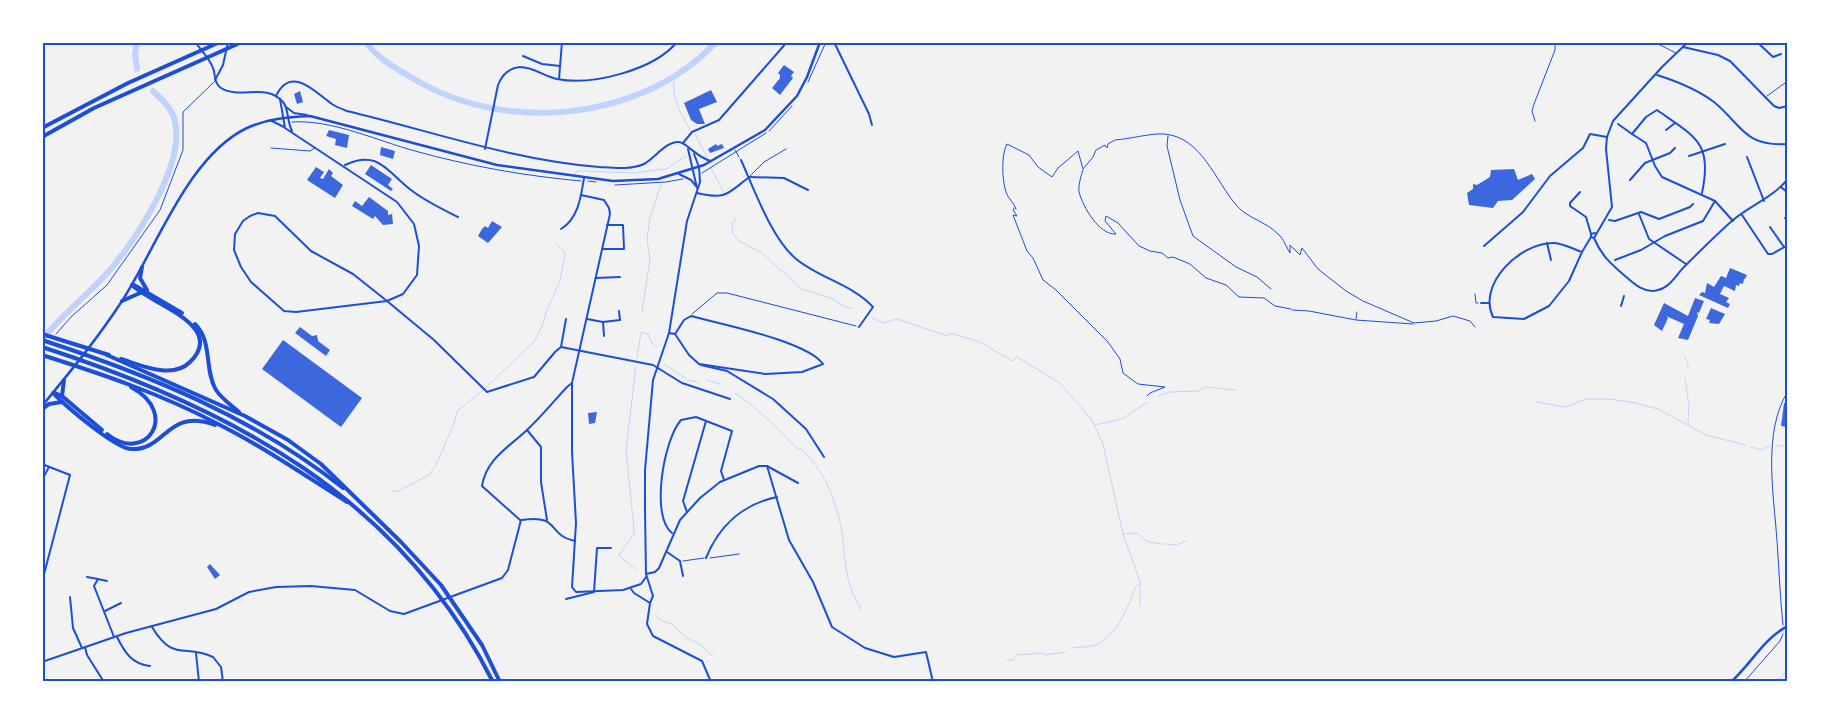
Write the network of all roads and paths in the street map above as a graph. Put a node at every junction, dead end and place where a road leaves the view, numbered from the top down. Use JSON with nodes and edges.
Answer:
{"nodes":[{"id":1,"x":195,"y":42,"type":"edge"},
{"id":2,"x":220,"y":42,"type":"edge"},
{"id":3,"x":228,"y":42,"type":"edge"},
{"id":4,"x":242,"y":42,"type":"edge"},
{"id":5,"x":562,"y":42,"type":"edge"},
{"id":6,"x":677,"y":42,"type":"edge"},
{"id":7,"x":787,"y":42,"type":"edge"},
{"id":8,"x":820,"y":42,"type":"edge"},
{"id":9,"x":826,"y":42,"type":"edge"},
{"id":10,"x":834,"y":42,"type":"edge"},
{"id":11,"x":1555,"y":42,"type":"edge"},
{"id":12,"x":1654,"y":42,"type":"edge"},
{"id":13,"x":1688,"y":42,"type":"edge"},
{"id":14,"x":1757,"y":42,"type":"edge"},
{"id":15,"x":1683,"y":47,"type":"junction"},
{"id":16,"x":1677,"y":53,"type":"junction"},
{"id":17,"x":1781,"y":54,"type":"dead end"},
{"id":18,"x":523,"y":56,"type":"dead end"},
{"id":19,"x":560,"y":66,"type":"junction"},
{"id":20,"x":1657,"y":74,"type":"junction"},
{"id":21,"x":559,"y":79,"type":"junction"},
{"id":22,"x":215,"y":80,"type":"junction"},
{"id":23,"x":1787,"y":81,"type":"edge"},
{"id":24,"x":806,"y":86,"type":"dead end"},
{"id":25,"x":276,"y":96,"type":"junction"},
{"id":26,"x":1765,"y":98,"type":"junction"},
{"id":27,"x":280,"y":100,"type":"junction"},
{"id":28,"x":795,"y":102,"type":"dead end"},
{"id":29,"x":1788,"y":106,"type":"edge"},
{"id":30,"x":286,"y":107,"type":"junction"},
{"id":31,"x":310,"y":116,"type":"junction"},
{"id":32,"x":285,"y":117,"type":"junction"},
{"id":33,"x":270,"y":120,"type":"junction"},
{"id":34,"x":1535,"y":121,"type":"dead end"},
{"id":35,"x":288,"y":122,"type":"junction"},
{"id":36,"x":1675,"y":123,"type":"junction"},
{"id":37,"x":872,"y":124,"type":"dead end"},
{"id":38,"x":1618,"y":124,"type":"dead end"},
{"id":39,"x":42,"y":128,"type":"edge"},
{"id":40,"x":285,"y":128,"type":"junction"},
{"id":41,"x":1666,"y":130,"type":"dead end"},
{"id":42,"x":293,"y":132,"type":"junction"},
{"id":43,"x":1632,"y":134,"type":"junction"},
{"id":44,"x":1168,"y":135,"type":"junction"},
{"id":45,"x":42,"y":137,"type":"edge"},
{"id":46,"x":1607,"y":137,"type":"junction"},
{"id":47,"x":683,"y":143,"type":"junction"},
{"id":48,"x":1725,"y":144,"type":"dead end"},
{"id":49,"x":1788,"y":144,"type":"edge"},
{"id":50,"x":271,"y":148,"type":"dead end"},
{"id":51,"x":316,"y":148,"type":"junction"},
{"id":52,"x":485,"y":148,"type":"junction"},
{"id":53,"x":688,"y":148,"type":"junction"},
{"id":54,"x":1675,"y":148,"type":"dead end"},
{"id":55,"x":786,"y":149,"type":"dead end"},
{"id":56,"x":735,"y":151,"type":"junction"},
{"id":57,"x":1703,"y":151,"type":"junction"},
{"id":58,"x":694,"y":154,"type":"junction"},
{"id":59,"x":1689,"y":156,"type":"dead end"},
{"id":60,"x":1747,"y":157,"type":"dead end"},
{"id":61,"x":741,"y":160,"type":"joint"},
{"id":62,"x":1653,"y":160,"type":"junction"},
{"id":63,"x":712,"y":161,"type":"junction"},
{"id":64,"x":344,"y":166,"type":"junction"},
{"id":65,"x":699,"y":167,"type":"junction"},
{"id":66,"x":694,"y":169,"type":"junction"},
{"id":67,"x":1083,"y":169,"type":"junction"},
{"id":68,"x":679,"y":174,"type":"junction"},
{"id":69,"x":700,"y":174,"type":"junction"},
{"id":70,"x":749,"y":177,"type":"junction"},
{"id":71,"x":689,"y":178,"type":"junction"},
{"id":72,"x":1788,"y":179,"type":"edge"},
{"id":73,"x":584,"y":180,"type":"junction"},
{"id":74,"x":1630,"y":180,"type":"dead end"},
{"id":75,"x":596,"y":182,"type":"dead end"},
{"id":76,"x":614,"y":185,"type":"dead end"},
{"id":77,"x":1781,"y":186,"type":"junction"},
{"id":78,"x":697,"y":188,"type":"junction"},
{"id":79,"x":808,"y":190,"type":"dead end"},
{"id":80,"x":1580,"y":192,"type":"dead end"},
{"id":81,"x":697,"y":193,"type":"junction"},
{"id":82,"x":1702,"y":193,"type":"junction"},
{"id":83,"x":1788,"y":194,"type":"edge"},
{"id":84,"x":581,"y":195,"type":"junction"},
{"id":85,"x":1715,"y":201,"type":"junction"},
{"id":86,"x":1764,"y":201,"type":"junction"},
{"id":87,"x":1693,"y":204,"type":"dead end"},
{"id":88,"x":1638,"y":213,"type":"junction"},
{"id":89,"x":1741,"y":214,"type":"junction"},
{"id":90,"x":458,"y":217,"type":"dead end"},
{"id":91,"x":1785,"y":218,"type":"dead end"},
{"id":92,"x":1609,"y":220,"type":"dead end"},
{"id":93,"x":1733,"y":221,"type":"junction"},
{"id":94,"x":1788,"y":222,"type":"edge"},
{"id":95,"x":608,"y":225,"type":"junction"},
{"id":96,"x":1770,"y":227,"type":"dead end"},
{"id":97,"x":561,"y":229,"type":"dead end"},
{"id":98,"x":1593,"y":234,"type":"junction"},
{"id":99,"x":1592,"y":238,"type":"junction"},
{"id":100,"x":1654,"y":243,"type":"junction"},
{"id":101,"x":1547,"y":244,"type":"junction"},
{"id":102,"x":1788,"y":244,"type":"edge"},
{"id":103,"x":1484,"y":246,"type":"dead end"},
{"id":104,"x":1784,"y":247,"type":"junction"},
{"id":105,"x":602,"y":249,"type":"junction"},
{"id":106,"x":1582,"y":252,"type":"junction"},
{"id":107,"x":1551,"y":260,"type":"dead end"},
{"id":108,"x":1614,"y":260,"type":"dead end"},
{"id":109,"x":1686,"y":264,"type":"junction"},
{"id":110,"x":142,"y":267,"type":"junction"},
{"id":111,"x":620,"y":277,"type":"dead end"},
{"id":112,"x":596,"y":278,"type":"junction"},
{"id":113,"x":132,"y":284,"type":"junction"},
{"id":114,"x":1270,"y":289,"type":"dead end"},
{"id":115,"x":149,"y":292,"type":"junction"},
{"id":116,"x":141,"y":293,"type":"junction"},
{"id":117,"x":1475,"y":294,"type":"dead end"},
{"id":118,"x":1624,"y":296,"type":"dead end"},
{"id":119,"x":122,"y":301,"type":"junction"},
{"id":120,"x":386,"y":301,"type":"junction"},
{"id":121,"x":1481,"y":303,"type":"joint"},
{"id":122,"x":1489,"y":303,"type":"junction"},
{"id":123,"x":1621,"y":306,"type":"dead end"},
{"id":124,"x":619,"y":311,"type":"dead end"},
{"id":125,"x":1357,"y":312,"type":"dead end"},
{"id":126,"x":688,"y":317,"type":"junction"},
{"id":127,"x":566,"y":318,"type":"dead end"},
{"id":128,"x":587,"y":319,"type":"junction"},
{"id":129,"x":1356,"y":320,"type":"junction"},
{"id":130,"x":1474,"y":321,"type":"dead end"},
{"id":131,"x":603,"y":322,"type":"junction"},
{"id":132,"x":1414,"y":323,"type":"junction"},
{"id":133,"x":1471,"y":323,"type":"junction"},
{"id":134,"x":859,"y":326,"type":"joint"},
{"id":135,"x":1475,"y":327,"type":"dead end"},
{"id":136,"x":669,"y":333,"type":"junction"},
{"id":137,"x":42,"y":334,"type":"edge"},
{"id":138,"x":675,"y":334,"type":"junction"},
{"id":139,"x":604,"y":336,"type":"dead end"},
{"id":140,"x":53,"y":338,"type":"dead end"},
{"id":141,"x":42,"y":340,"type":"edge"},
{"id":142,"x":42,"y":347,"type":"edge"},
{"id":143,"x":561,"y":348,"type":"junction"},
{"id":144,"x":580,"y":351,"type":"junction"},
{"id":145,"x":42,"y":354,"type":"edge"},
{"id":146,"x":107,"y":355,"type":"junction"},
{"id":147,"x":699,"y":364,"type":"junction"},
{"id":148,"x":656,"y":367,"type":"junction"},
{"id":149,"x":64,"y":380,"type":"junction"},
{"id":150,"x":118,"y":380,"type":"junction"},
{"id":151,"x":572,"y":384,"type":"junction"},
{"id":152,"x":1788,"y":391,"type":"edge"},
{"id":153,"x":53,"y":393,"type":"junction"},
{"id":154,"x":62,"y":396,"type":"junction"},
{"id":155,"x":1147,"y":396,"type":"dead end"},
{"id":156,"x":730,"y":399,"type":"dead end"},
{"id":157,"x":62,"y":402,"type":"junction"},
{"id":158,"x":42,"y":408,"type":"edge"},
{"id":159,"x":245,"y":416,"type":"junction"},
{"id":160,"x":706,"y":421,"type":"junction"},
{"id":161,"x":527,"y":430,"type":"junction"},
{"id":162,"x":233,"y":432,"type":"junction"},
{"id":163,"x":824,"y":457,"type":"dead end"},
{"id":164,"x":42,"y":464,"type":"edge"},
{"id":165,"x":767,"y":466,"type":"junction"},
{"id":166,"x":49,"y":467,"type":"junction"},
{"id":167,"x":42,"y":480,"type":"edge"},
{"id":168,"x":724,"y":480,"type":"junction"},
{"id":169,"x":798,"y":483,"type":"dead end"},
{"id":170,"x":777,"y":497,"type":"junction"},
{"id":171,"x":358,"y":501,"type":"junction"},
{"id":172,"x":361,"y":512,"type":"junction"},
{"id":173,"x":687,"y":512,"type":"junction"},
{"id":174,"x":521,"y":520,"type":"junction"},
{"id":175,"x":547,"y":520,"type":"junction"},
{"id":176,"x":673,"y":534,"type":"junction"},
{"id":177,"x":576,"y":541,"type":"junction"},
{"id":178,"x":611,"y":548,"type":"dead end"},
{"id":179,"x":667,"y":552,"type":"junction"},
{"id":180,"x":706,"y":558,"type":"dead end"},
{"id":181,"x":646,"y":574,"type":"junction"},
{"id":182,"x":683,"y":576,"type":"dead end"},
{"id":183,"x":87,"y":577,"type":"dead end"},
{"id":184,"x":98,"y":579,"type":"junction"},
{"id":185,"x":107,"y":581,"type":"dead end"},
{"id":186,"x":42,"y":582,"type":"edge"},
{"id":187,"x":631,"y":589,"type":"junction"},
{"id":188,"x":596,"y":590,"type":"junction"},
{"id":189,"x":70,"y":597,"type":"dead end"},
{"id":190,"x":566,"y":599,"type":"dead end"},
{"id":191,"x":121,"y":603,"type":"dead end"},
{"id":192,"x":650,"y":603,"type":"junction"},
{"id":193,"x":105,"y":611,"type":"junction"},
{"id":194,"x":1788,"y":626,"type":"edge"},
{"id":195,"x":152,"y":627,"type":"junction"},
{"id":196,"x":1784,"y":628,"type":"junction"},
{"id":197,"x":116,"y":637,"type":"junction"},
{"id":198,"x":85,"y":647,"type":"junction"},
{"id":199,"x":82,"y":648,"type":"junction"},
{"id":200,"x":196,"y":653,"type":"junction"},
{"id":201,"x":42,"y":662,"type":"edge"},
{"id":202,"x":150,"y":666,"type":"dead end"},
{"id":203,"x":104,"y":682,"type":"edge"},
{"id":204,"x":199,"y":682,"type":"edge"},
{"id":205,"x":224,"y":682,"type":"edge"},
{"id":206,"x":493,"y":682,"type":"edge"},
{"id":207,"x":500,"y":682,"type":"edge"},
{"id":208,"x":711,"y":682,"type":"edge"},
{"id":209,"x":933,"y":682,"type":"edge"},
{"id":210,"x":1731,"y":682,"type":"edge"},
{"id":211,"x":1744,"y":682,"type":"edge"}],
"edges":[{"from":1,"to":22,"type":"street"},
{"from":2,"to":39,"type":"highway"},
{"from":3,"to":22,"type":"street"},
{"from":4,"to":45,"type":"highway"},
{"from":5,"to":19,"type":"street"},
{"from":6,"to":21,"type":"street"},
{"from":7,"to":47,"type":"street"},
{"from":8,"to":56,"type":"main road"},
{"from":9,"to":24,"type":"path"},
{"from":10,"to":37,"type":"street"},
{"from":11,"to":34,"type":"lane"},
{"from":12,"to":16,"type":"lane"},
{"from":13,"to":15,"type":"street"},
{"from":14,"to":17,"type":"street"},
{"from":15,"to":16,"type":"street"},
{"from":15,"to":26,"type":"street"},
{"from":16,"to":20,"type":"street"},
{"from":18,"to":19,"type":"street"},
{"from":19,"to":21,"type":"street"},
{"from":20,"to":46,"type":"street"},
{"from":20,"to":49,"type":"street"},
{"from":21,"to":52,"type":"street"},
{"from":22,"to":25,"type":"street"},
{"from":22,"to":140,"type":"path"},
{"from":23,"to":26,"type":"path"},
{"from":25,"to":27,"type":"street"},
{"from":25,"to":52,"type":"street"},
{"from":26,"to":29,"type":"street"},
{"from":27,"to":30,"type":"street"},
{"from":27,"to":32,"type":"street"},
{"from":28,"to":56,"type":"path"},
{"from":30,"to":31,"type":"street"},
{"from":30,"to":32,"type":"street"},
{"from":31,"to":32,"type":"main road"},
{"from":31,"to":73,"type":"main road"},
{"from":32,"to":33,"type":"main road"},
{"from":32,"to":35,"type":"street"},
{"from":32,"to":40,"type":"street"},
{"from":33,"to":40,"type":"street"},
{"from":33,"to":110,"type":"main road"},
{"from":35,"to":42,"type":"street"},
{"from":35,"to":73,"type":"path"},
{"from":36,"to":41,"type":"street"},
{"from":36,"to":43,"type":"street"},
{"from":36,"to":57,"type":"street"},
{"from":38,"to":43,"type":"street"},
{"from":40,"to":42,"type":"street"},
{"from":42,"to":51,"type":"street"},
{"from":43,"to":62,"type":"street"},
{"from":44,"to":67,"type":"path"},
{"from":44,"to":114,"type":"path"},
{"from":44,"to":132,"type":"path"},
{"from":46,"to":98,"type":"street"},
{"from":46,"to":103,"type":"street"},
{"from":47,"to":52,"type":"street"},
{"from":47,"to":53,"type":"street"},
{"from":48,"to":57,"type":"street"},
{"from":50,"to":51,"type":"lane"},
{"from":51,"to":64,"type":"street"},
{"from":53,"to":58,"type":"street"},
{"from":53,"to":66,"type":"street"},
{"from":54,"to":62,"type":"street"},
{"from":55,"to":70,"type":"lane"},
{"from":56,"to":61,"type":"path"},
{"from":56,"to":63,"type":"main road"},
{"from":56,"to":69,"type":"path"},
{"from":57,"to":59,"type":"street"},
{"from":57,"to":82,"type":"street"},
{"from":58,"to":63,"type":"street"},
{"from":58,"to":65,"type":"street"},
{"from":60,"to":86,"type":"street"},
{"from":61,"to":70,"type":"street"},
{"from":62,"to":74,"type":"street"},
{"from":62,"to":82,"type":"street"},
{"from":63,"to":65,"type":"main road"},
{"from":64,"to":90,"type":"street"},
{"from":64,"to":120,"type":"street"},
{"from":65,"to":66,"type":"main road"},
{"from":65,"to":69,"type":"street"},
{"from":66,"to":68,"type":"main road"},
{"from":66,"to":78,"type":"street"},
{"from":67,"to":129,"type":"path"},
{"from":67,"to":155,"type":"path"},
{"from":68,"to":71,"type":"street"},
{"from":68,"to":73,"type":"main road"},
{"from":69,"to":81,"type":"street"},
{"from":70,"to":79,"type":"street"},
{"from":70,"to":81,"type":"street"},
{"from":70,"to":134,"type":"street"},
{"from":71,"to":76,"type":"path"},
{"from":71,"to":78,"type":"street"},
{"from":72,"to":77,"type":"street"},
{"from":73,"to":75,"type":"path"},
{"from":73,"to":84,"type":"street"},
{"from":77,"to":83,"type":"street"},
{"from":77,"to":86,"type":"street"},
{"from":78,"to":81,"type":"street"},
{"from":80,"to":98,"type":"street"},
{"from":81,"to":136,"type":"street"},
{"from":82,"to":85,"type":"street"},
{"from":84,"to":95,"type":"street"},
{"from":84,"to":97,"type":"street"},
{"from":85,"to":93,"type":"street"},
{"from":85,"to":100,"type":"street"},
{"from":86,"to":89,"type":"street"},
{"from":87,"to":88,"type":"street"},
{"from":88,"to":92,"type":"street"},
{"from":88,"to":100,"type":"street"},
{"from":89,"to":93,"type":"street"},
{"from":89,"to":104,"type":"street"},
{"from":91,"to":94,"type":"street"},
{"from":93,"to":109,"type":"street"},
{"from":95,"to":105,"type":"street"},
{"from":95,"to":105,"type":"street"},
{"from":96,"to":104,"type":"street"},
{"from":98,"to":99,"type":"street"},
{"from":98,"to":99,"type":"street"},
{"from":99,"to":106,"type":"street"},
{"from":99,"to":109,"type":"street"},
{"from":100,"to":108,"type":"street"},
{"from":100,"to":109,"type":"street"},
{"from":101,"to":106,"type":"street"},
{"from":101,"to":107,"type":"street"},
{"from":101,"to":122,"type":"street"},
{"from":102,"to":104,"type":"street"},
{"from":105,"to":112,"type":"street"},
{"from":106,"to":122,"type":"street"},
{"from":110,"to":113,"type":"main road"},
{"from":110,"to":115,"type":"highway"},
{"from":111,"to":112,"type":"street"},
{"from":112,"to":128,"type":"street"},
{"from":113,"to":115,"type":"highway"},
{"from":113,"to":116,"type":"highway"},
{"from":113,"to":119,"type":"main road"},
{"from":115,"to":159,"type":"highway"},
{"from":116,"to":119,"type":"highway"},
{"from":116,"to":146,"type":"highway"},
{"from":117,"to":121,"type":"path"},
{"from":118,"to":123,"type":"street"},
{"from":119,"to":149,"type":"main road"},
{"from":120,"to":120,"type":"street"},
{"from":120,"to":143,"type":"street"},
{"from":121,"to":122,"type":"street"},
{"from":124,"to":131,"type":"street"},
{"from":125,"to":129,"type":"path"},
{"from":126,"to":134,"type":"path"},
{"from":126,"to":138,"type":"street"},
{"from":126,"to":147,"type":"street"},
{"from":127,"to":143,"type":"street"},
{"from":128,"to":131,"type":"street"},
{"from":128,"to":144,"type":"street"},
{"from":129,"to":132,"type":"path"},
{"from":130,"to":133,"type":"path"},
{"from":131,"to":139,"type":"street"},
{"from":132,"to":133,"type":"path"},
{"from":133,"to":135,"type":"path"},
{"from":136,"to":138,"type":"street"},
{"from":136,"to":148,"type":"street"},
{"from":137,"to":146,"type":"highway"},
{"from":138,"to":147,"type":"street"},
{"from":141,"to":171,"type":"highway"},
{"from":142,"to":172,"type":"highway"},
{"from":143,"to":144,"type":"street"},
{"from":144,"to":148,"type":"street"},
{"from":144,"to":151,"type":"street"},
{"from":145,"to":150,"type":"highway"},
{"from":146,"to":159,"type":"highway"},
{"from":147,"to":163,"type":"street"},
{"from":148,"to":156,"type":"street"},
{"from":148,"to":181,"type":"street"},
{"from":149,"to":153,"type":"main road"},
{"from":149,"to":154,"type":"highway"},
{"from":150,"to":154,"type":"highway"},
{"from":150,"to":162,"type":"highway"},
{"from":151,"to":161,"type":"street"},
{"from":151,"to":177,"type":"street"},
{"from":152,"to":196,"type":"path"},
{"from":153,"to":154,"type":"highway"},
{"from":153,"to":157,"type":"highway"},
{"from":153,"to":158,"type":"main road"},
{"from":157,"to":158,"type":"highway"},
{"from":157,"to":162,"type":"highway"},
{"from":159,"to":171,"type":"highway"},
{"from":160,"to":168,"type":"street"},
{"from":160,"to":173,"type":"street"},
{"from":160,"to":176,"type":"street"},
{"from":161,"to":174,"type":"street"},
{"from":161,"to":175,"type":"street"},
{"from":162,"to":172,"type":"highway"},
{"from":164,"to":166,"type":"street"},
{"from":165,"to":168,"type":"street"},
{"from":165,"to":169,"type":"street"},
{"from":165,"to":170,"type":"street"},
{"from":166,"to":167,"type":"street"},
{"from":166,"to":186,"type":"street"},
{"from":168,"to":173,"type":"street"},
{"from":170,"to":180,"type":"street"},
{"from":170,"to":209,"type":"street"},
{"from":171,"to":207,"type":"highway"},
{"from":172,"to":206,"type":"highway"},
{"from":173,"to":176,"type":"street"},
{"from":174,"to":175,"type":"street"},
{"from":174,"to":195,"type":"street"},
{"from":175,"to":177,"type":"street"},
{"from":176,"to":179,"type":"street"},
{"from":177,"to":188,"type":"street"},
{"from":178,"to":188,"type":"street"},
{"from":179,"to":181,"type":"street"},
{"from":179,"to":182,"type":"street"},
{"from":181,"to":187,"type":"street"},
{"from":181,"to":192,"type":"street"},
{"from":183,"to":184,"type":"street"},
{"from":184,"to":185,"type":"street"},
{"from":184,"to":193,"type":"street"},
{"from":187,"to":188,"type":"street"},
{"from":187,"to":192,"type":"street"},
{"from":188,"to":190,"type":"street"},
{"from":189,"to":199,"type":"street"},
{"from":191,"to":193,"type":"street"},
{"from":192,"to":208,"type":"street"},
{"from":193,"to":197,"type":"street"},
{"from":194,"to":196,"type":"main road"},
{"from":195,"to":197,"type":"street"},
{"from":195,"to":200,"type":"street"},
{"from":196,"to":210,"type":"main road"},
{"from":196,"to":211,"type":"path"},
{"from":197,"to":198,"type":"street"},
{"from":197,"to":202,"type":"street"},
{"from":198,"to":199,"type":"street"},
{"from":198,"to":203,"type":"street"},
{"from":199,"to":201,"type":"street"},
{"from":200,"to":204,"type":"street"},
{"from":200,"to":205,"type":"street"}]}
